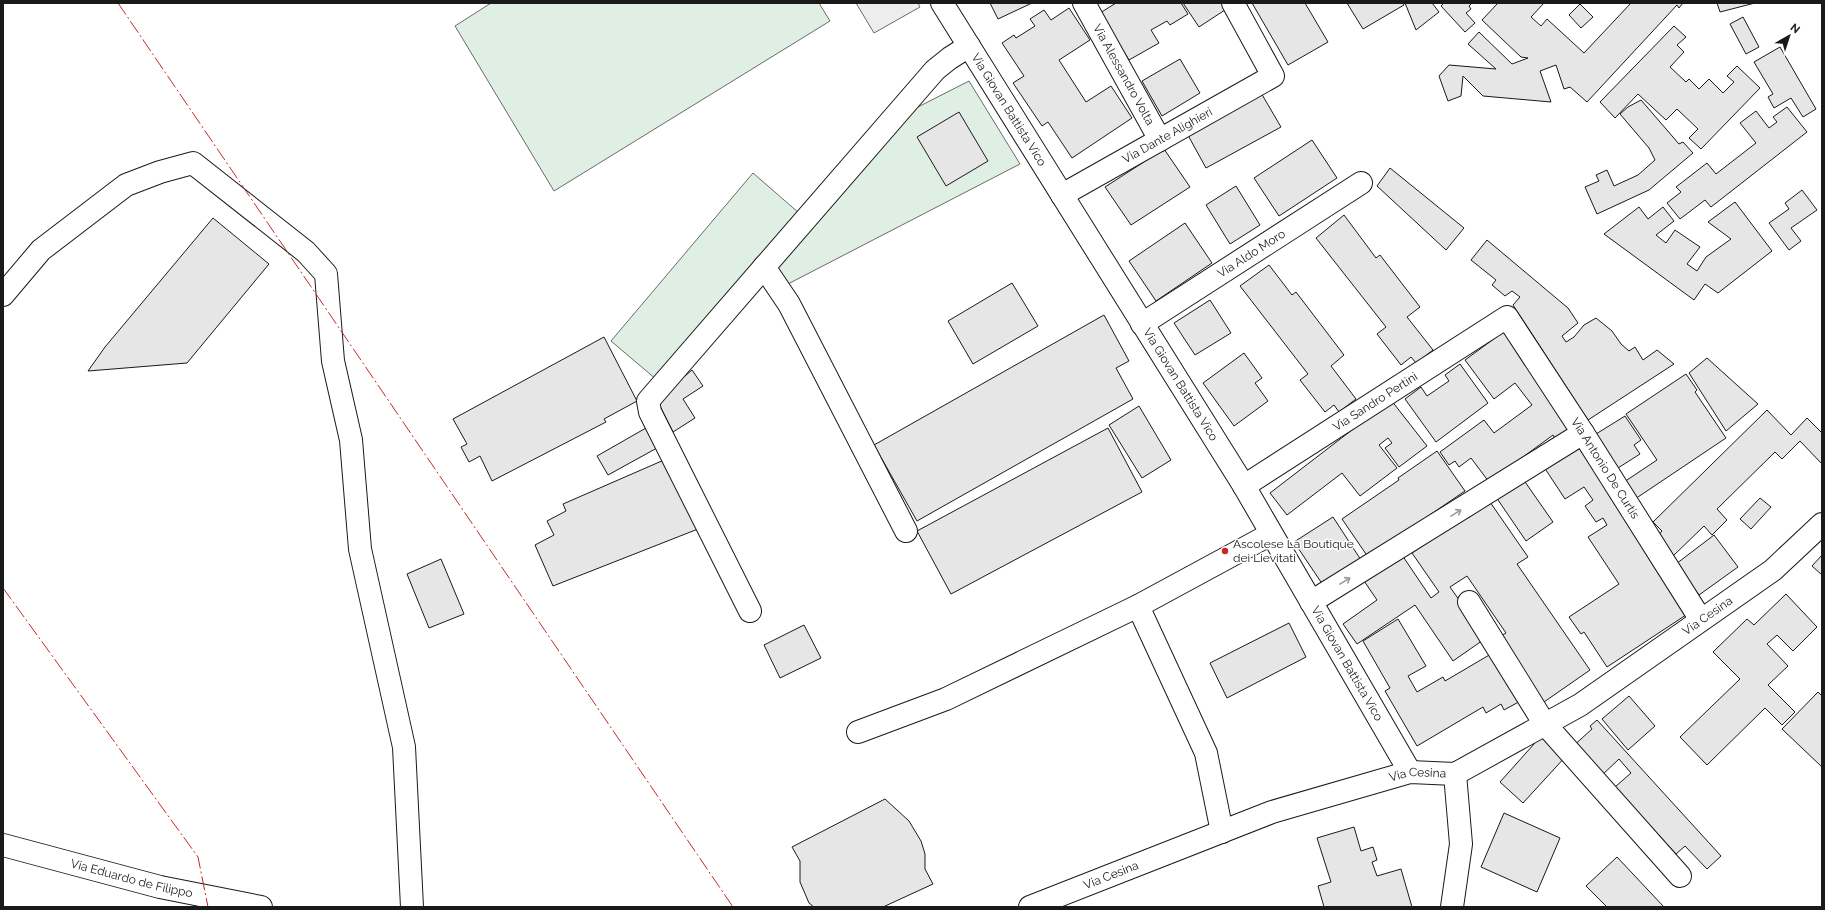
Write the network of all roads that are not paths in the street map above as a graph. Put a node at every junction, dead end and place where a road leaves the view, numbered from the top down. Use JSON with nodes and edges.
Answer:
{"nodes":[{"id":1,"x":942,"y":3,"type":"edge"},
{"id":2,"x":1233,"y":3,"type":"edge"},
{"id":3,"x":1090,"y":5,"type":"edge"},
{"id":4,"x":969,"y":46,"type":"junction"},
{"id":5,"x":1160,"y":140,"type":"junction"},
{"id":6,"x":1361,"y":183,"type":"dead end"},
{"id":7,"x":1062,"y":195,"type":"junction"},
{"id":8,"x":764,"y":267,"type":"junction"},
{"id":9,"x":3,"y":295,"type":"edge"},
{"id":10,"x":1507,"y":317,"type":"joint"},
{"id":11,"x":1142,"y":324,"type":"junction"},
{"id":12,"x":1583,"y":433,"type":"junction"},
{"id":13,"x":1244,"y":486,"type":"junction"},
{"id":14,"x":1822,"y":524,"type":"edge"},
{"id":15,"x":906,"y":531,"type":"dead end"},
{"id":16,"x":1271,"y":534,"type":"junction"},
{"id":17,"x":1312,"y":602,"type":"junction"},
{"id":18,"x":1470,"y":602,"type":"dead end"},
{"id":19,"x":1138,"y":606,"type":"junction"},
{"id":20,"x":750,"y":611,"type":"dead end"},
{"id":21,"x":1701,"y":620,"type":"junction"},
{"id":22,"x":1544,"y":723,"type":"junction"},
{"id":23,"x":858,"y":732,"type":"dead end"},
{"id":24,"x":1410,"y":772,"type":"junction"},
{"id":25,"x":1456,"y":774,"type":"junction"},
{"id":26,"x":1222,"y":832,"type":"junction"},
{"id":27,"x":3,"y":845,"type":"edge"},
{"id":28,"x":1680,"y":876,"type":"dead end"},
{"id":29,"x":255,"y":906,"type":"edge"},
{"id":30,"x":412,"y":907,"type":"edge"},
{"id":31,"x":1030,"y":907,"type":"edge"},
{"id":32,"x":1452,"y":907,"type":"edge"}],
"edges":[{"from":1,"to":4,"type":"street","name":"Via Giovan Battista Vico"},
{"from":2,"to":5,"type":"street","name":"Via Dante Alighieri"},
{"from":3,"to":5,"type":"street","name":"Via Alessandro Volta"},
{"from":4,"to":7,"type":"street","name":"Via Giovan Battista Vico"},
{"from":4,"to":8,"type":"street"},
{"from":5,"to":7,"type":"street","name":"Via Dante Alighieri"},
{"from":6,"to":11,"type":"street","name":"Via Aldo Moro"},
{"from":7,"to":11,"type":"street","name":"Via Giovan Battista Vico"},
{"from":8,"to":15,"type":"street"},
{"from":8,"to":20,"type":"street"},
{"from":9,"to":30,"type":"street"},
{"from":10,"to":12,"type":"street","name":"Via Antonio De Curtis"},
{"from":10,"to":13,"type":"street","name":"Via Sandro Pertini"},
{"from":11,"to":13,"type":"street","name":"Via Giovan Battista Vico"},
{"from":17,"to":12,"type":"street","one_way":true},
{"from":12,"to":21,"type":"street","name":"Via Antonio De Curtis"},
{"from":13,"to":16,"type":"street","name":"Via Giovan Battista Vico"},
{"from":14,"to":21,"type":"street","name":"Via Cesina"},
{"from":16,"to":17,"type":"street","name":"Via Giovan Battista Vico"},
{"from":16,"to":19,"type":"street"},
{"from":17,"to":24,"type":"street","name":"Via Giovan Battista Vico"},
{"from":18,"to":22,"type":"street"},
{"from":19,"to":23,"type":"street"},
{"from":19,"to":26,"type":"street"},
{"from":21,"to":22,"type":"street","name":"Via Cesina"},
{"from":22,"to":25,"type":"street","name":"Via Cesina"},
{"from":22,"to":28,"type":"street"},
{"from":24,"to":25,"type":"street","name":"Via Cesina"},
{"from":24,"to":26,"type":"street","name":"Via Cesina"},
{"from":25,"to":32,"type":"street"},
{"from":26,"to":31,"type":"street","name":"Via Cesina"},
{"from":27,"to":29,"type":"street","name":"Via Eduardo de Filippo"}]}
